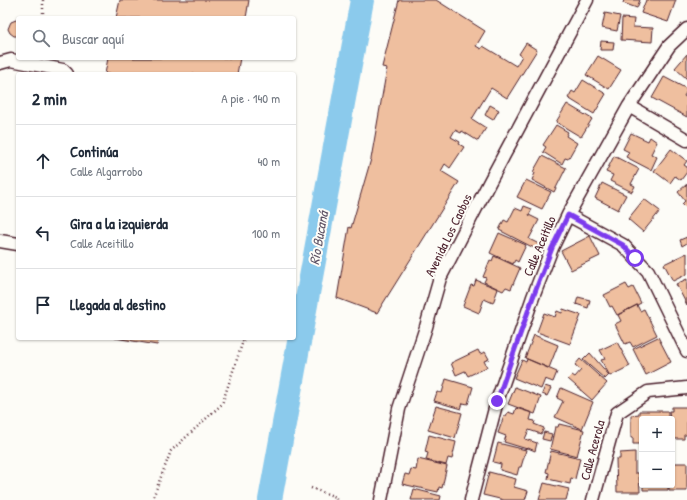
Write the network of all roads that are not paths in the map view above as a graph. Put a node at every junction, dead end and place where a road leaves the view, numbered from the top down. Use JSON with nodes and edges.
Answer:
{"nodes":[{"id":1,"x":587,"y":0,"type":"edge"},
{"id":2,"x":687,"y":29,"type":"edge"},
{"id":3,"x":0,"y":63,"type":"edge"},
{"id":4,"x":65,"y":72,"type":"edge"},
{"id":5,"x":629,"y":106,"type":"junction"},
{"id":6,"x":687,"y":140,"type":"edge"},
{"id":7,"x":568,"y":215,"type":"junction"},
{"id":8,"x":0,"y":241,"type":"edge"},
{"id":9,"x":16,"y":244,"type":"edge"},
{"id":10,"x":687,"y":351,"type":"edge"},
{"id":11,"x":687,"y":388,"type":"edge"},
{"id":12,"x":381,"y":500,"type":"edge"},
{"id":13,"x":471,"y":500,"type":"edge"},
{"id":14,"x":593,"y":500,"type":"edge"}],
"edges":[{"from":1,"to":12,"type":"street","name":"Avenida Los Caobos"},
{"from":2,"to":5,"type":"street","name":"Calle Aceitillo"},
{"from":3,"to":4,"type":"street"},
{"from":5,"to":6,"type":"street"},
{"from":5,"to":7,"type":"street","name":"Calle Aceitillo"},
{"from":7,"to":10,"type":"street"},
{"from":7,"to":13,"type":"street","name":"Calle Aceitillo"},
{"from":8,"to":9,"type":"street"},
{"from":11,"to":14,"type":"street","name":"Calle Acerola"}]}
